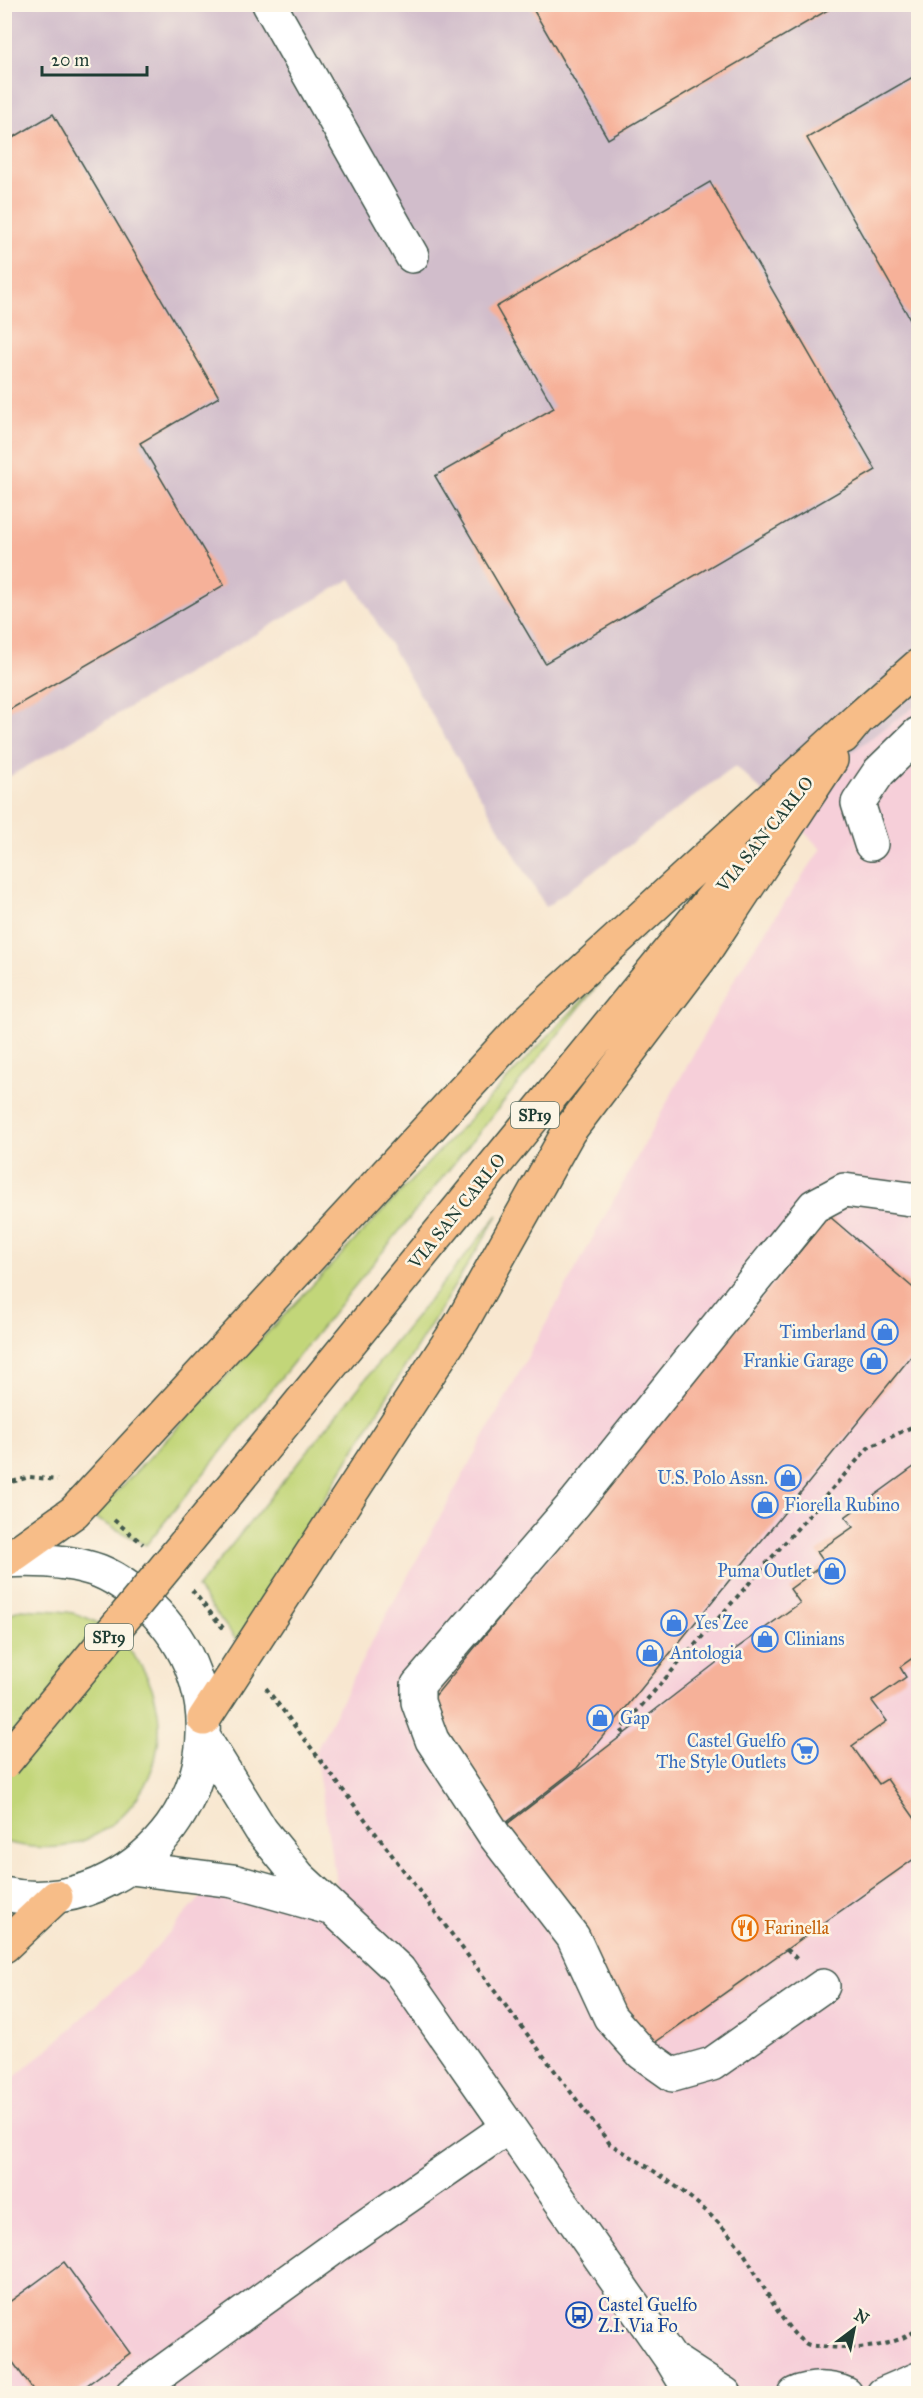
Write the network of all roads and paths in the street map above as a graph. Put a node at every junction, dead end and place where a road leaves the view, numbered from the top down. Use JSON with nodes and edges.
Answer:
{"nodes":[{"id":1,"x":269,"y":4,"type":"edge"},
{"id":2,"x":412,"y":256,"type":"dead end"},
{"id":3,"x":918,"y":666,"type":"edge"},
{"id":4,"x":858,"y":720,"type":"junction"},
{"id":5,"x":918,"y":734,"type":"edge"},
{"id":6,"x":871,"y":844,"type":"dead end"},
{"id":7,"x":918,"y":1200,"type":"edge"},
{"id":8,"x":918,"y":1424,"type":"edge"},
{"id":9,"x":64,"y":1482,"type":"dead end"},
{"id":10,"x":4,"y":1484,"type":"edge"},
{"id":11,"x":5,"y":1561,"type":"edge"},
{"id":12,"x":262,"y":1683,"type":"dead end"},
{"id":13,"x":204,"y":1729,"type":"junction"},
{"id":14,"x":624,"y":1734,"type":"dead end"},
{"id":15,"x":4,"y":1763,"type":"edge"},
{"id":16,"x":131,"y":1868,"type":"junction"},
{"id":17,"x":4,"y":1894,"type":"edge"},
{"id":18,"x":56,"y":1897,"type":"junction"},
{"id":19,"x":332,"y":1908,"type":"junction"},
{"id":20,"x":4,"y":1946,"type":"edge"},
{"id":21,"x":823,"y":1986,"type":"dead end"},
{"id":22,"x":508,"y":2127,"type":"junction"},
{"id":23,"x":918,"y":2329,"type":"edge"},
{"id":24,"x":671,"y":2359,"type":"junction"},
{"id":25,"x":918,"y":2379,"type":"edge"},
{"id":26,"x":132,"y":2394,"type":"edge"},
{"id":27,"x":692,"y":2394,"type":"edge"},
{"id":28,"x":725,"y":2394,"type":"edge"},
{"id":29,"x":795,"y":2394,"type":"edge"},
{"id":30,"x":846,"y":2394,"type":"edge"},
{"id":31,"x":884,"y":2394,"type":"edge"}],
"edges":[{"from":1,"to":2,"type":"street"},
{"from":3,"to":4,"type":"highway","name":"VIA SAN CARLO","number":"SP19"},
{"from":4,"to":11,"type":"highway"},
{"from":4,"to":13,"type":"highway"},
{"from":4,"to":15,"type":"highway","name":"VIA SAN CARLO","number":"SP19","bridge":true},
{"from":5,"to":6,"type":"street"},
{"from":7,"to":21,"type":"street"},
{"from":8,"to":14,"type":"path"},
{"from":9,"to":10,"type":"path"},
{"from":11,"to":13,"type":"street"},
{"from":12,"to":23,"type":"path"},
{"from":13,"to":16,"type":"street"},
{"from":13,"to":19,"type":"street"},
{"from":16,"to":18,"type":"street"},
{"from":16,"to":19,"type":"street"},
{"from":17,"to":18,"type":"street"},
{"from":18,"to":20,"type":"highway"},
{"from":19,"to":22,"type":"street"},
{"from":22,"to":24,"type":"street"},
{"from":22,"to":26,"type":"street"},
{"from":24,"to":27,"type":"street"},
{"from":24,"to":28,"type":"street"},
{"from":25,"to":31,"type":"street"},
{"from":29,"to":30,"type":"street"}]}
